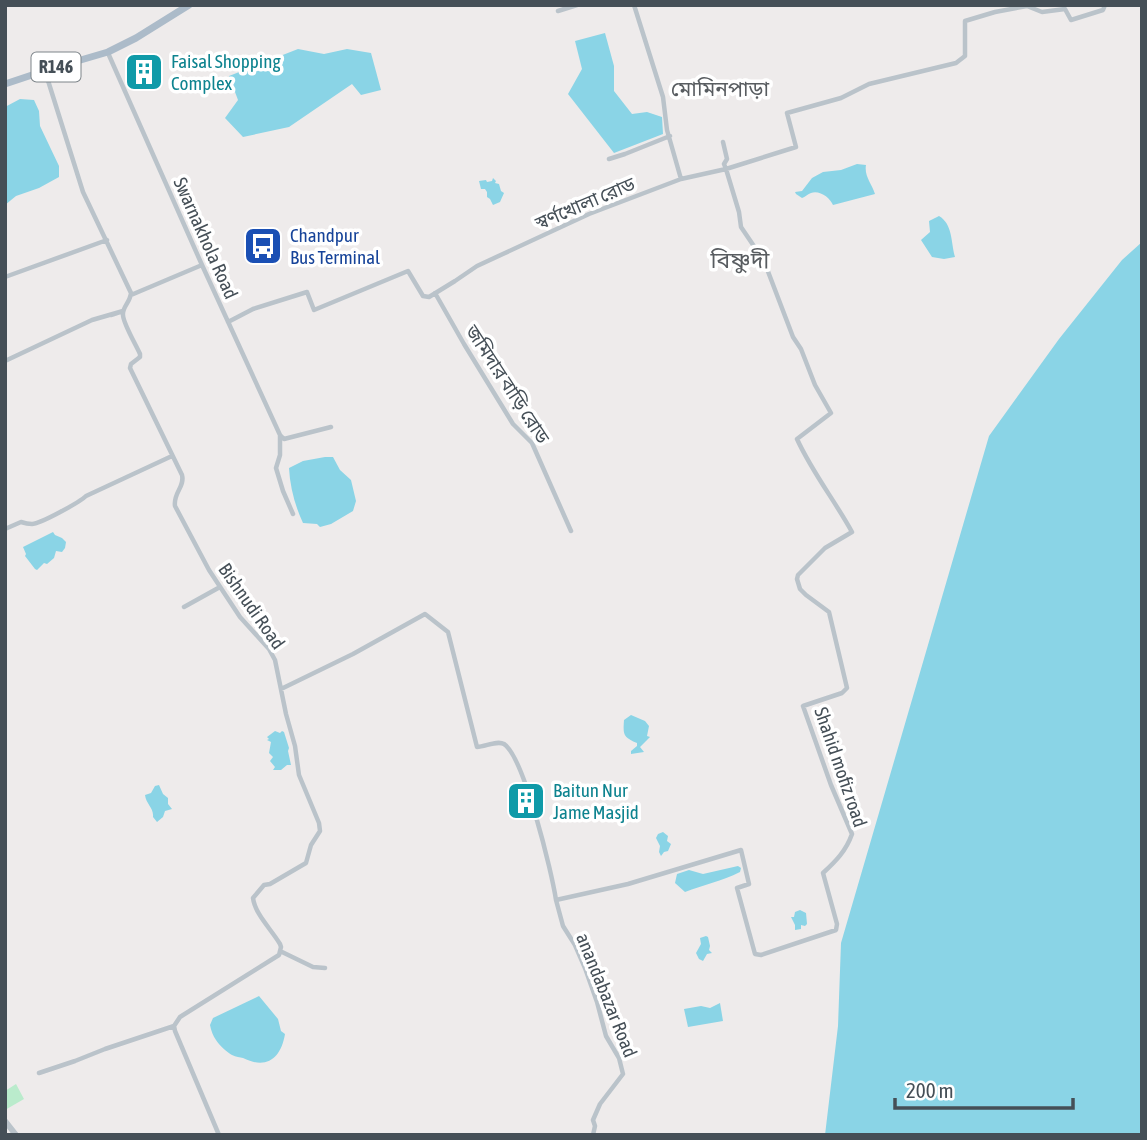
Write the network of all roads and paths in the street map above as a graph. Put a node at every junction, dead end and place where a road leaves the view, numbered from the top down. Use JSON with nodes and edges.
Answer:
{"nodes":[{"id":1,"x":188,"y":5,"type":"edge"},
{"id":2,"x":577,"y":5,"type":"edge"},
{"id":3,"x":634,"y":5,"type":"edge"},
{"id":4,"x":1105,"y":5,"type":"edge"},
{"id":5,"x":176,"y":9,"type":"edge"},
{"id":6,"x":558,"y":11,"type":"dead end"},
{"id":7,"x":108,"y":52,"type":"junction"},
{"id":8,"x":45,"y":71,"type":"junction"},
{"id":9,"x":5,"y":84,"type":"edge"},
{"id":10,"x":670,"y":136,"type":"junction"},
{"id":11,"x":723,"y":142,"type":"dead end"},
{"id":12,"x":609,"y":159,"type":"dead end"},
{"id":13,"x":726,"y":169,"type":"junction"},
{"id":14,"x":681,"y":179,"type":"junction"},
{"id":15,"x":107,"y":240,"type":"junction"},
{"id":16,"x":202,"y":265,"type":"junction"},
{"id":17,"x":5,"y":277,"type":"edge"},
{"id":18,"x":435,"y":293,"type":"junction"},
{"id":19,"x":131,"y":295,"type":"junction"},
{"id":20,"x":123,"y":312,"type":"junction"},
{"id":21,"x":111,"y":314,"type":"dead end"},
{"id":22,"x":228,"y":322,"type":"junction"},
{"id":23,"x":5,"y":361,"type":"edge"},
{"id":24,"x":331,"y":427,"type":"dead end"},
{"id":25,"x":280,"y":435,"type":"junction"},
{"id":26,"x":172,"y":456,"type":"junction"},
{"id":27,"x":293,"y":514,"type":"dead end"},
{"id":28,"x":5,"y":530,"type":"edge"},
{"id":29,"x":571,"y":531,"type":"dead end"},
{"id":30,"x":220,"y":587,"type":"junction"},
{"id":31,"x":184,"y":607,"type":"dead end"},
{"id":32,"x":281,"y":689,"type":"junction"},
{"id":33,"x":556,"y":900,"type":"junction"},
{"id":34,"x":280,"y":951,"type":"junction"},
{"id":35,"x":325,"y":968,"type":"dead end"},
{"id":36,"x":174,"y":1026,"type":"junction"},
{"id":37,"x":39,"y":1073,"type":"dead end"},
{"id":38,"x":5,"y":1121,"type":"edge"},
{"id":39,"x":16,"y":1135,"type":"edge"},
{"id":40,"x":219,"y":1135,"type":"edge"},
{"id":41,"x":593,"y":1135,"type":"edge"}],
"edges":[{"from":1,"to":5,"type":"main road","number":"R146"},
{"from":2,"to":6,"type":"street"},
{"from":3,"to":10,"type":"street"},
{"from":4,"to":13,"type":"street","name":"স্বর্ণখোলা রোড"},
{"from":5,"to":7,"type":"main road","number":"R146"},
{"from":7,"to":8,"type":"main road","number":"R146"},
{"from":7,"to":16,"type":"street","name":"Swarnakhola Road"},
{"from":8,"to":9,"type":"main road","number":"R146"},
{"from":8,"to":15,"type":"street"},
{"from":10,"to":12,"type":"street"},
{"from":10,"to":14,"type":"street"},
{"from":11,"to":13,"type":"street"},
{"from":13,"to":14,"type":"street","name":"স্বর্ণখোলা রোড"},
{"from":13,"to":33,"type":"street","name":"Shahid mofiz road"},
{"from":14,"to":18,"type":"street","name":"স্বর্ণখোলা রোড"},
{"from":15,"to":17,"type":"street"},
{"from":15,"to":19,"type":"street"},
{"from":16,"to":19,"type":"street"},
{"from":16,"to":22,"type":"street","name":"Swarnakhola Road"},
{"from":18,"to":22,"type":"street"},
{"from":18,"to":29,"type":"street","name":"জমিদার বাড়ি রোড"},
{"from":19,"to":20,"type":"street"},
{"from":20,"to":21,"type":"street"},
{"from":20,"to":23,"type":"street"},
{"from":20,"to":26,"type":"street","name":"Bishnudi Road"},
{"from":22,"to":25,"type":"street","name":"Swarnakhola Road"},
{"from":24,"to":25,"type":"street"},
{"from":25,"to":27,"type":"street"},
{"from":26,"to":28,"type":"street"},
{"from":26,"to":30,"type":"street","name":"Bishnudi Road"},
{"from":30,"to":31,"type":"street"},
{"from":30,"to":32,"type":"street","name":"Bishnudi Road"},
{"from":32,"to":33,"type":"street"},
{"from":32,"to":34,"type":"street","name":"Bishnudi Road"},
{"from":33,"to":41,"type":"street","name":"anandabazar Road"},
{"from":34,"to":35,"type":"street"},
{"from":34,"to":36,"type":"street"},
{"from":36,"to":37,"type":"street"},
{"from":36,"to":40,"type":"street"},
{"from":38,"to":39,"type":"street"}]}
